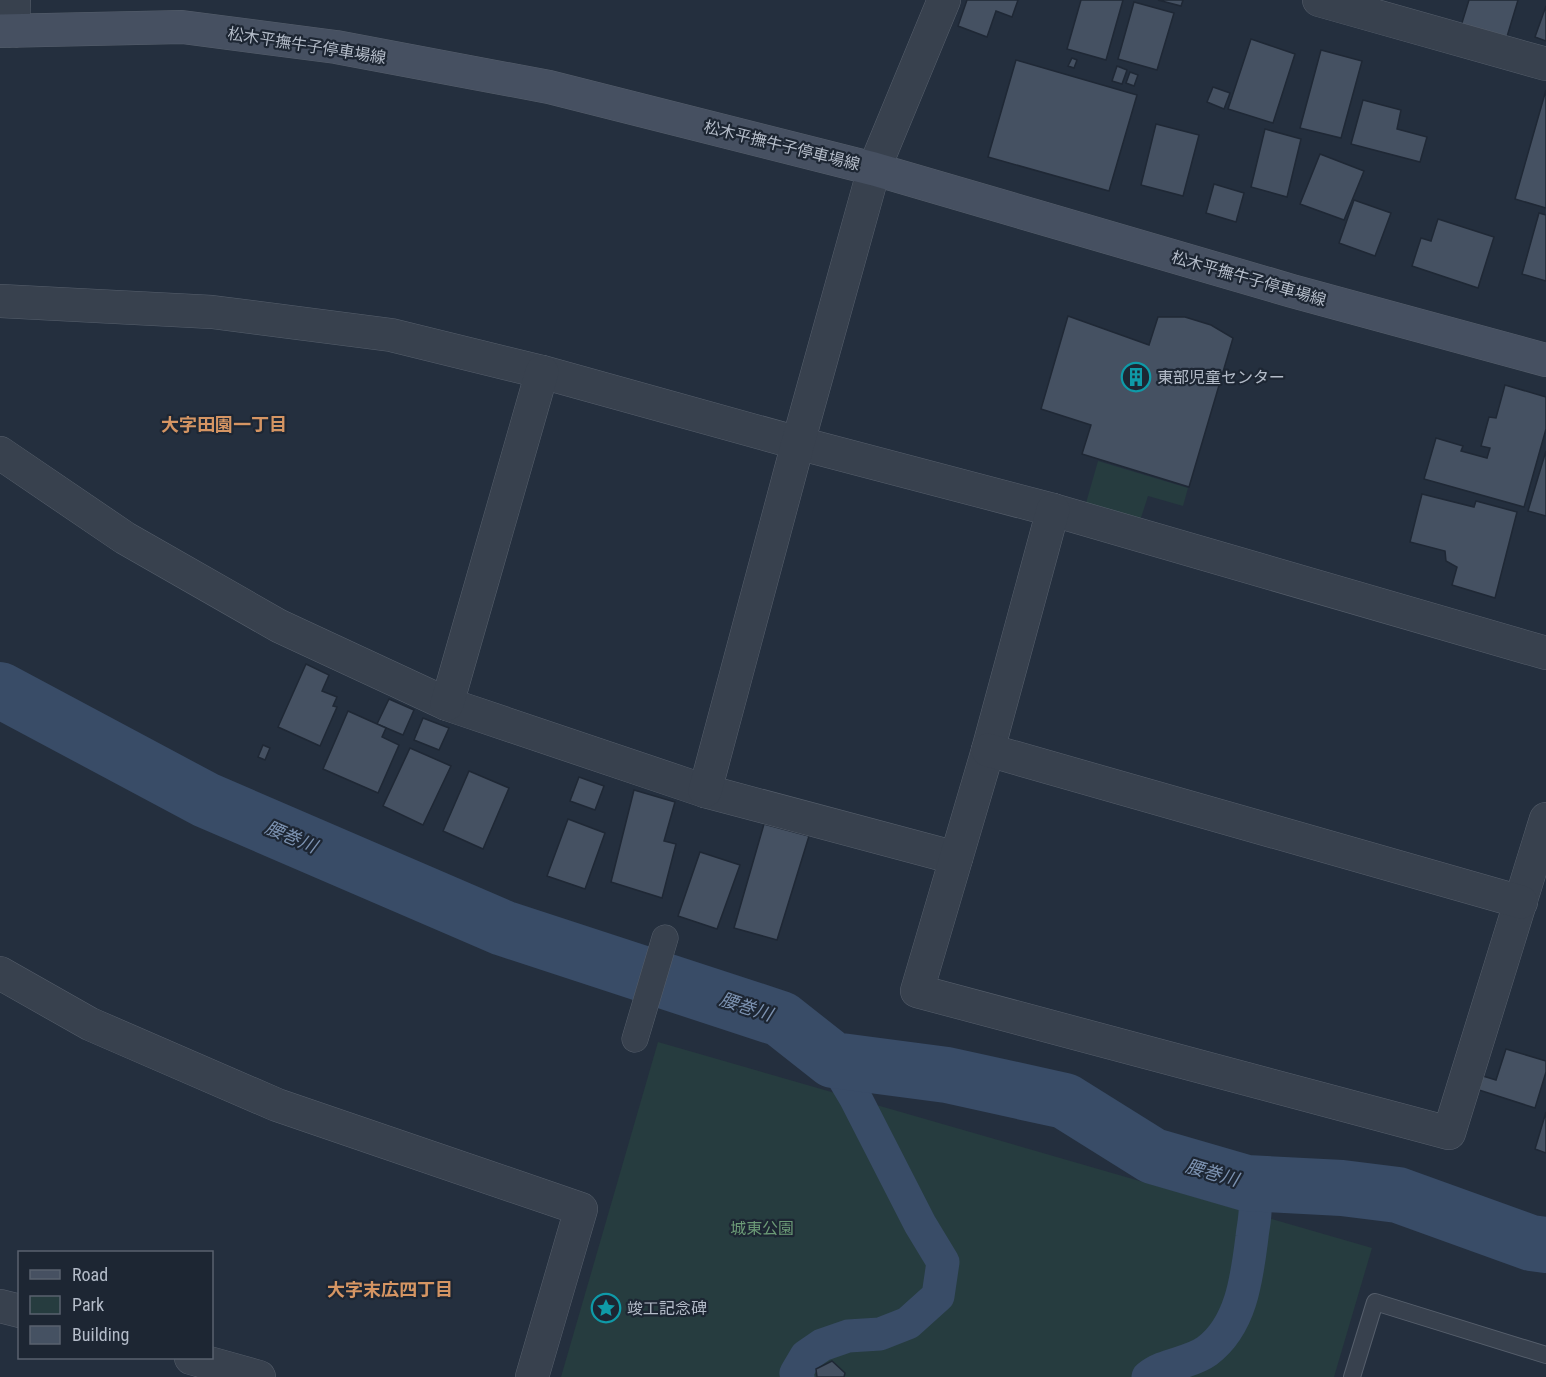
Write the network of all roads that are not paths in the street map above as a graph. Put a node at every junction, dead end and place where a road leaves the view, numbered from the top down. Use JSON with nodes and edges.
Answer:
{"nodes":[{"id":1,"x":944,"y":0,"type":"edge"},
{"id":2,"x":1319,"y":0,"type":"edge"},
{"id":3,"x":9,"y":20,"type":"edge"},
{"id":4,"x":1546,"y":64,"type":"edge"},
{"id":5,"x":874,"y":169,"type":"junction"},
{"id":6,"x":0,"y":301,"type":"edge"},
{"id":7,"x":1546,"y":360,"type":"edge"},
{"id":8,"x":542,"y":372,"type":"junction"},
{"id":9,"x":798,"y":443,"type":"junction"},
{"id":10,"x":0,"y":453,"type":"edge"},
{"id":11,"x":1053,"y":510,"type":"junction"},
{"id":12,"x":1546,"y":653,"type":"edge"},
{"id":13,"x":447,"y":704,"type":"junction"},
{"id":14,"x":988,"y":750,"type":"junction"},
{"id":15,"x":705,"y":791,"type":"junction"},
{"id":16,"x":1546,"y":819,"type":"edge"},
{"id":17,"x":956,"y":858,"type":"junction"},
{"id":18,"x":1521,"y":902,"type":"junction"},
{"id":19,"x":665,"y":938,"type":"dead end"},
{"id":20,"x":0,"y":973,"type":"edge"},
{"id":21,"x":635,"y":1039,"type":"dead end"},
{"id":22,"x":0,"y":1306,"type":"edge"},
{"id":23,"x":18,"y":1310,"type":"edge"},
{"id":24,"x":1546,"y":1355,"type":"edge"},
{"id":25,"x":195,"y":1359,"type":"edge"},
{"id":26,"x":259,"y":1377,"type":"edge"},
{"id":27,"x":532,"y":1377,"type":"edge"},
{"id":28,"x":1352,"y":1377,"type":"edge"}],
"edges":[{"from":1,"to":5,"type":"street"},
{"from":2,"to":4,"type":"street"},
{"from":3,"to":5,"type":"main road","name":"松木平撫牛子停車場線"},
{"from":5,"to":7,"type":"main road","name":"松木平撫牛子停車場線"},
{"from":5,"to":9,"type":"street"},
{"from":6,"to":8,"type":"street"},
{"from":8,"to":9,"type":"street"},
{"from":8,"to":13,"type":"street"},
{"from":9,"to":11,"type":"street"},
{"from":9,"to":15,"type":"street"},
{"from":10,"to":13,"type":"street"},
{"from":11,"to":12,"type":"street"},
{"from":11,"to":14,"type":"street"},
{"from":13,"to":15,"type":"street"},
{"from":14,"to":17,"type":"street"},
{"from":14,"to":18,"type":"street"},
{"from":15,"to":17,"type":"street"},
{"from":16,"to":18,"type":"street"},
{"from":17,"to":18,"type":"street"},
{"from":19,"to":21,"type":"street"},
{"from":20,"to":27,"type":"street"},
{"from":22,"to":23,"type":"street"},
{"from":24,"to":28,"type":"lane"},
{"from":25,"to":26,"type":"street"}]}
